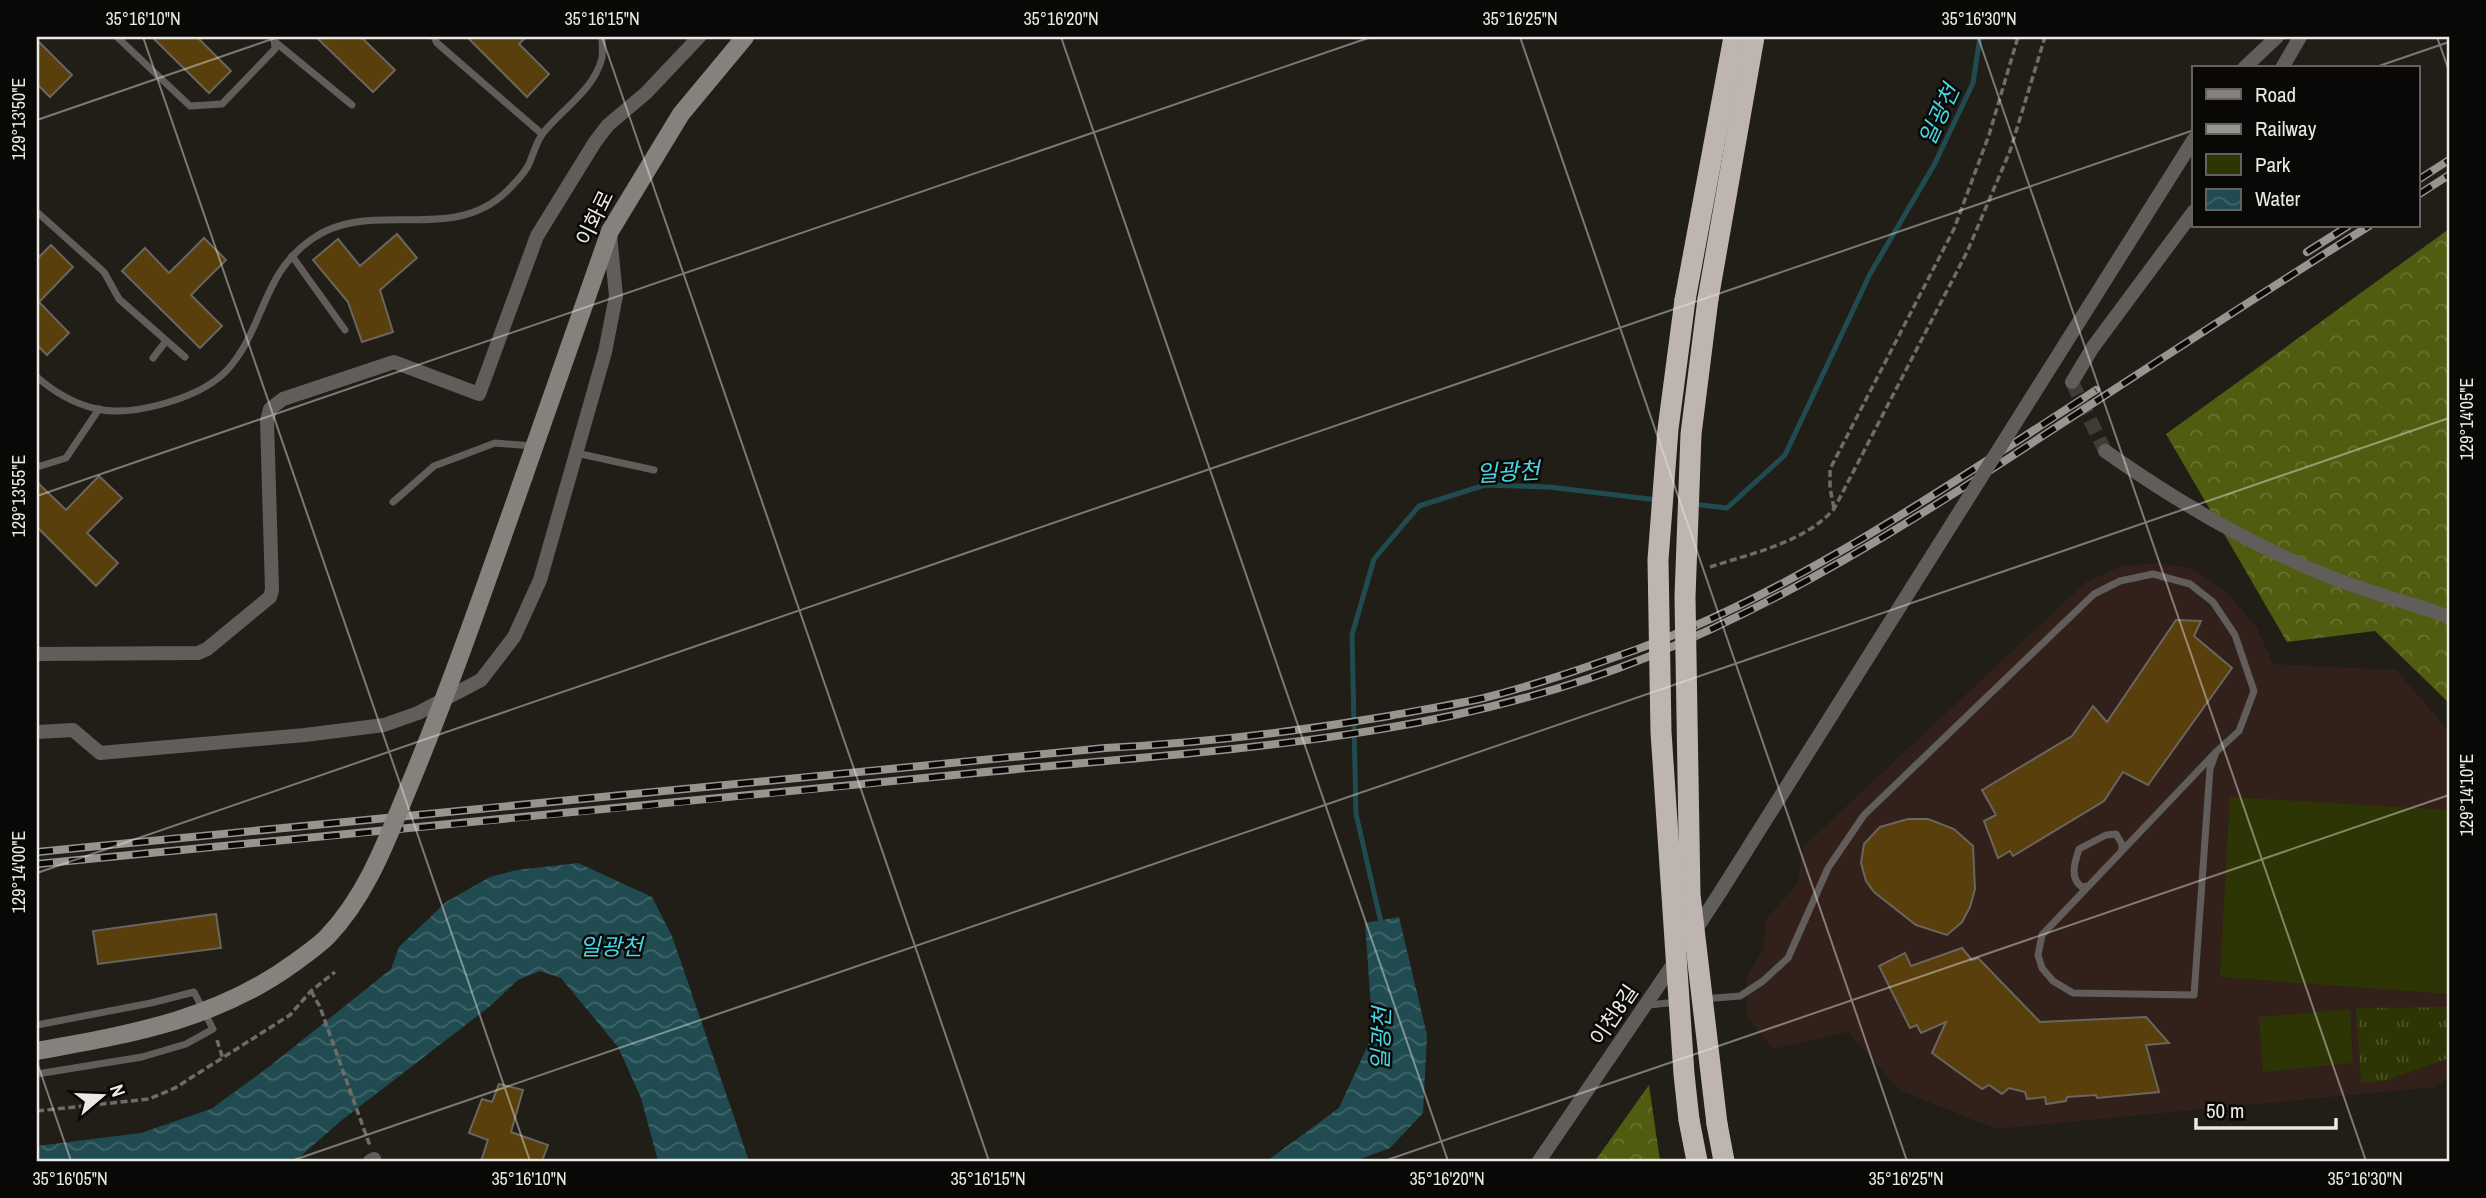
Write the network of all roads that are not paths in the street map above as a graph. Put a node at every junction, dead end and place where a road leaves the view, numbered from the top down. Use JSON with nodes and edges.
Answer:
{"nodes":[{"id":1,"x":117,"y":37,"type":"edge"},
{"id":2,"x":434,"y":37,"type":"edge"},
{"id":3,"x":602,"y":37,"type":"edge"},
{"id":4,"x":699,"y":37,"type":"edge"},
{"id":5,"x":745,"y":37,"type":"edge"},
{"id":6,"x":1734,"y":37,"type":"edge"},
{"id":7,"x":1754,"y":37,"type":"edge"},
{"id":8,"x":2277,"y":37,"type":"edge"},
{"id":9,"x":2300,"y":37,"type":"edge"},
{"id":10,"x":274,"y":39,"type":"edge"},
{"id":11,"x":2246,"y":66,"type":"edge"},
{"id":12,"x":2283,"y":66,"type":"edge"},
{"id":13,"x":352,"y":105,"type":"dead end"},
{"id":14,"x":542,"y":134,"type":"junction"},
{"id":15,"x":2192,"y":142,"type":"edge"},
{"id":16,"x":37,"y":212,"type":"edge"},
{"id":17,"x":2192,"y":214,"type":"edge"},
{"id":18,"x":610,"y":231,"type":"junction"},
{"id":19,"x":292,"y":256,"type":"junction"},
{"id":20,"x":345,"y":330,"type":"dead end"},
{"id":21,"x":166,"y":341,"type":"junction"},
{"id":22,"x":185,"y":357,"type":"dead end"},
{"id":23,"x":153,"y":358,"type":"dead end"},
{"id":24,"x":37,"y":377,"type":"edge"},
{"id":25,"x":2072,"y":382,"type":"dead end"},
{"id":26,"x":99,"y":410,"type":"junction"},
{"id":27,"x":534,"y":446,"type":"junction"},
{"id":28,"x":2105,"y":451,"type":"tunnel mouth"},
{"id":29,"x":576,"y":453,"type":"junction"},
{"id":30,"x":37,"y":467,"type":"edge"},
{"id":31,"x":654,"y":470,"type":"dead end"},
{"id":32,"x":393,"y":502,"type":"dead end"},
{"id":33,"x":2449,"y":617,"type":"edge"},
{"id":34,"x":37,"y":654,"type":"edge"},
{"id":35,"x":37,"y":732,"type":"edge"},
{"id":36,"x":2216,"y":752,"type":"junction"},
{"id":37,"x":2122,"y":850,"type":"junction"},
{"id":38,"x":2088,"y":886,"type":"junction"},
{"id":39,"x":1647,"y":1005,"type":"junction"},
{"id":40,"x":37,"y":1025,"type":"edge"},
{"id":41,"x":37,"y":1051,"type":"edge"},
{"id":42,"x":37,"y":1074,"type":"edge"},
{"id":43,"x":1539,"y":1161,"type":"edge"},
{"id":44,"x":1697,"y":1161,"type":"edge"},
{"id":45,"x":1724,"y":1161,"type":"edge"}],
"edges":[{"from":1,"to":10,"type":"lane"},
{"from":2,"to":14,"type":"lane"},
{"from":3,"to":14,"type":"lane"},
{"from":4,"to":34,"type":"street"},
{"from":5,"to":18,"type":"main road","name":"이화로"},
{"from":6,"to":44,"type":"highway","bridge":true},
{"from":7,"to":45,"type":"highway","bridge":true},
{"from":8,"to":11,"type":"street"},
{"from":9,"to":12,"type":"street"},
{"from":10,"to":13,"type":"lane"},
{"from":14,"to":19,"type":"lane"},
{"from":15,"to":39,"type":"street","name":"이천8길","bridge":true},
{"from":16,"to":21,"type":"lane"},
{"from":17,"to":25,"type":"street"},
{"from":18,"to":27,"type":"main road","name":"이화로"},
{"from":18,"to":29,"type":"street"},
{"from":19,"to":20,"type":"lane"},
{"from":19,"to":26,"type":"lane"},
{"from":21,"to":22,"type":"lane"},
{"from":21,"to":23,"type":"lane"},
{"from":24,"to":26,"type":"lane"},
{"from":26,"to":30,"type":"lane"},
{"from":27,"to":32,"type":"lane"},
{"from":27,"to":41,"type":"main road","name":"이화로","bridge":true},
{"from":28,"to":33,"type":"street"},
{"from":29,"to":31,"type":"lane"},
{"from":29,"to":35,"type":"street"},
{"from":36,"to":37,"type":"lane"},
{"from":36,"to":38,"type":"lane"},
{"from":36,"to":39,"type":"lane"},
{"from":37,"to":38,"type":"lane"},
{"from":37,"to":38,"type":"lane"},
{"from":39,"to":43,"type":"street","name":"이천8길"},
{"from":40,"to":42,"type":"lane"}]}
